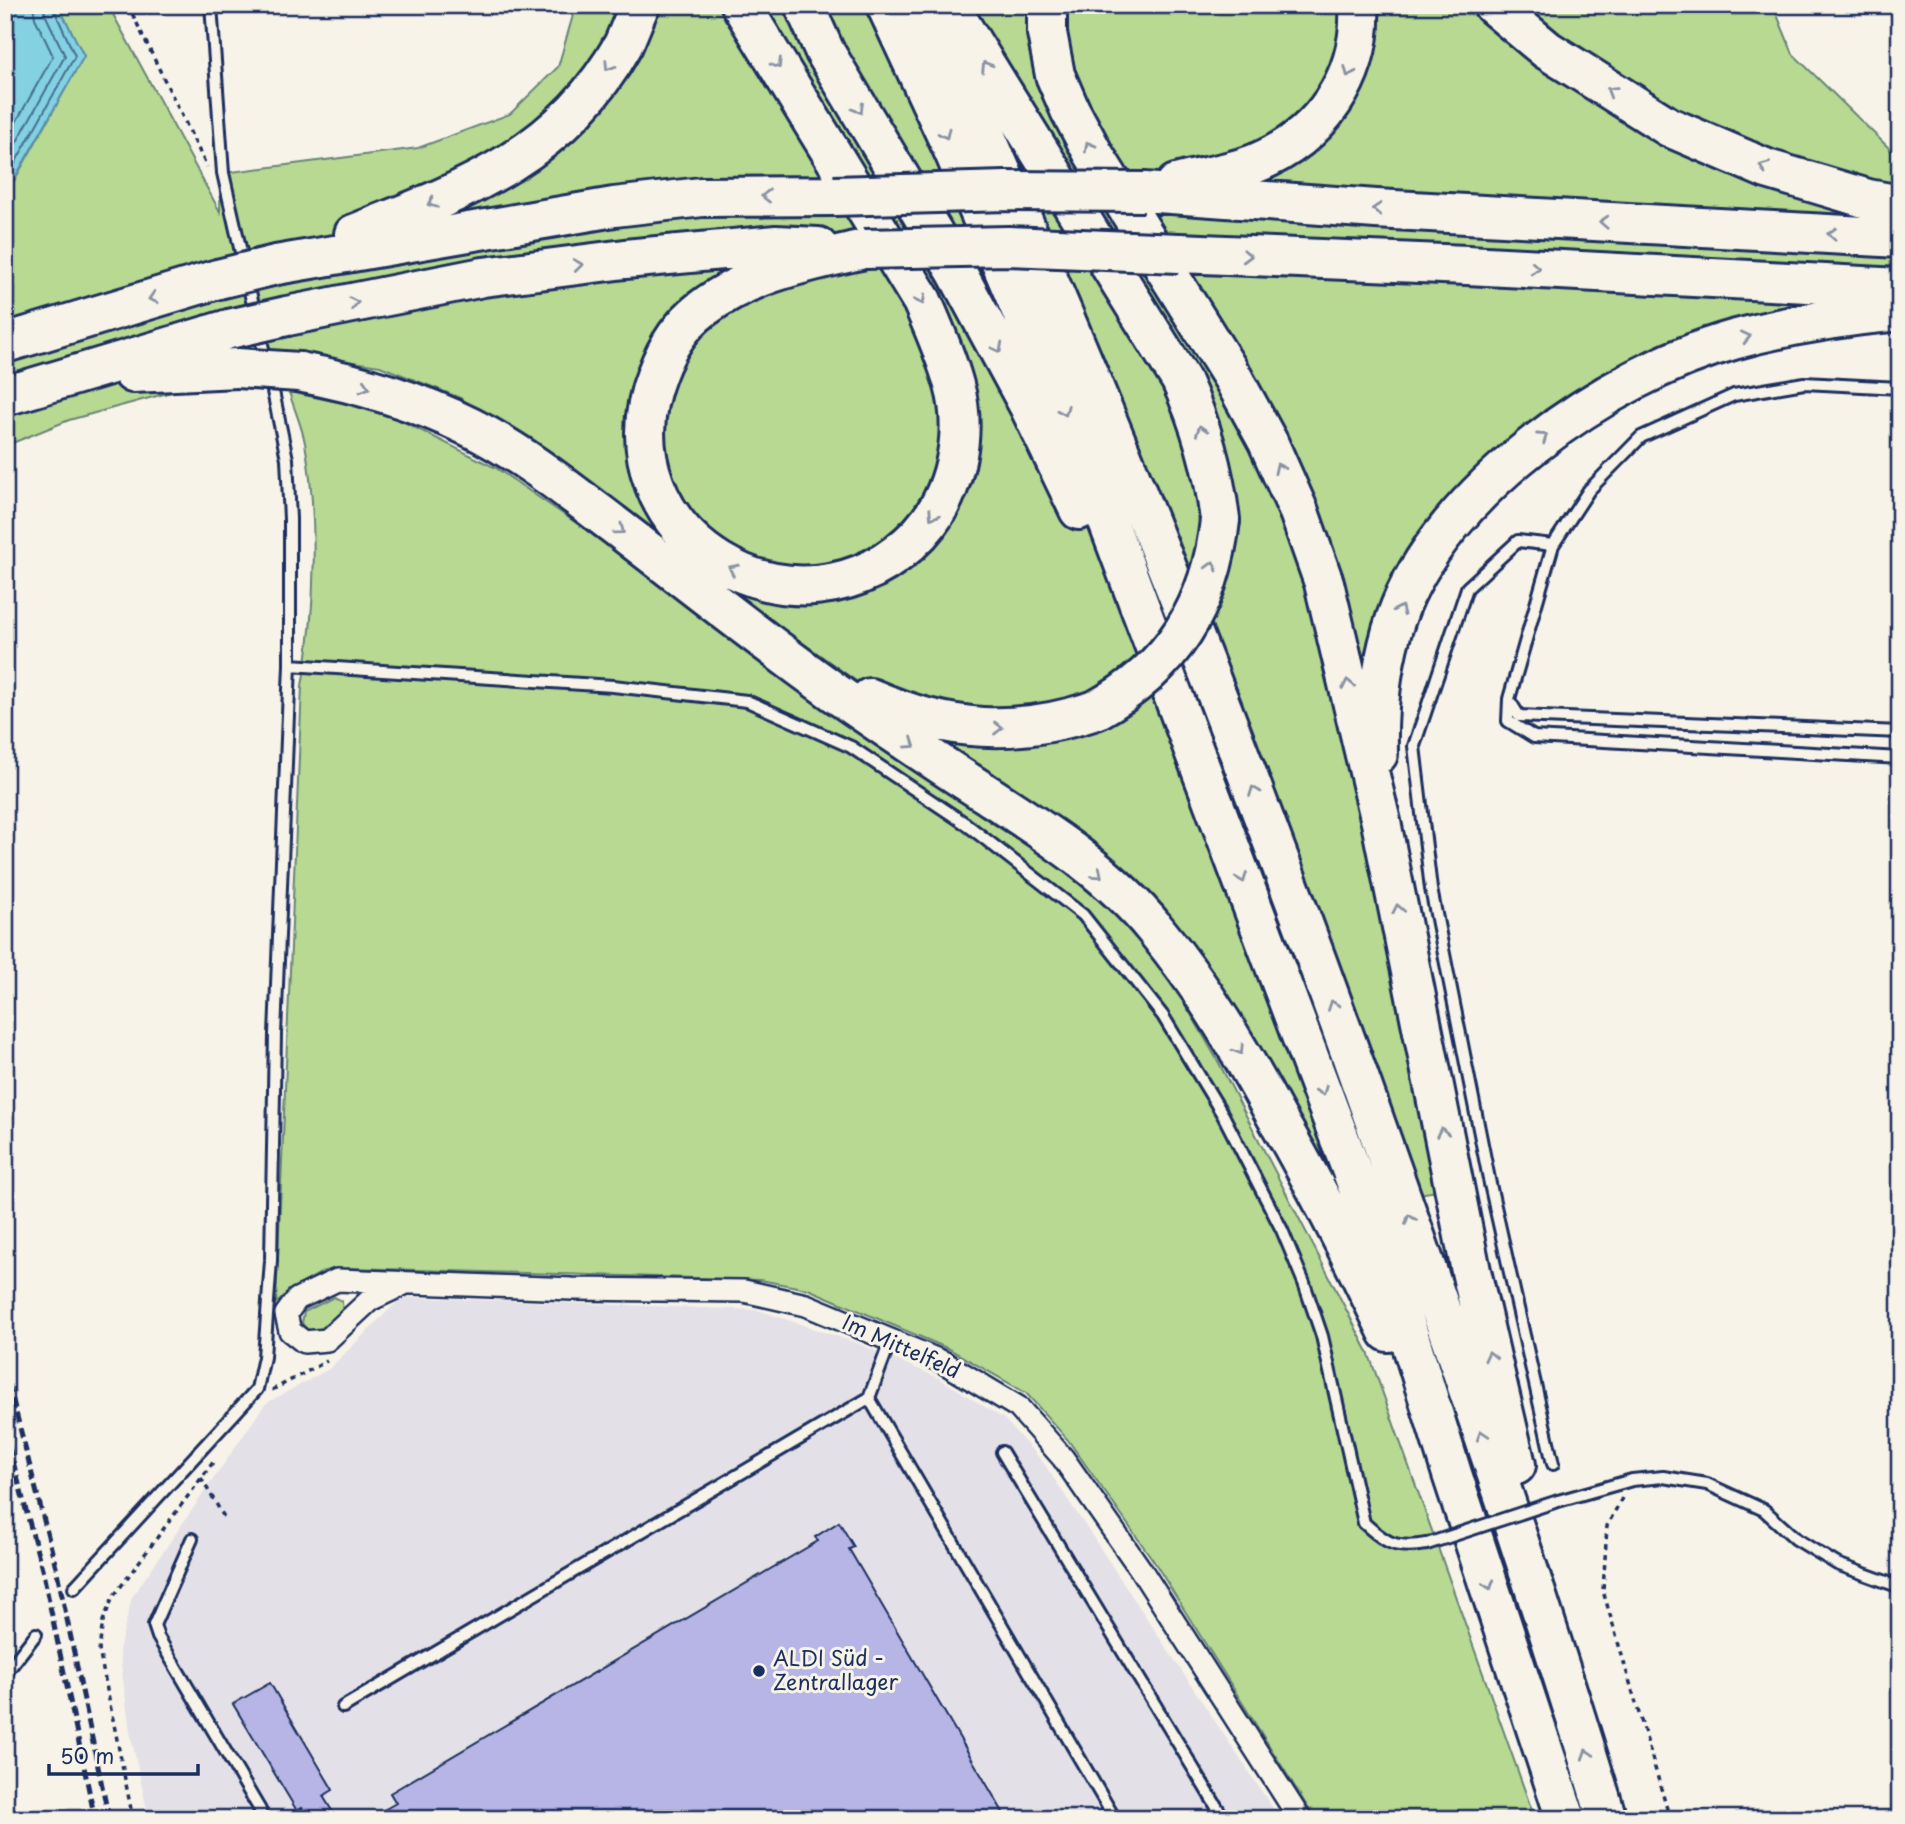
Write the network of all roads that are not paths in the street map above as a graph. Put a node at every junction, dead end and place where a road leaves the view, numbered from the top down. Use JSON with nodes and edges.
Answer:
{"nodes":[{"id":1,"x":211,"y":5,"type":"edge"},
{"id":2,"x":639,"y":5,"type":"edge"},
{"id":3,"x":741,"y":5,"type":"edge"},
{"id":4,"x":804,"y":5,"type":"edge"},
{"id":5,"x":886,"y":5,"type":"edge"},
{"id":6,"x":926,"y":5,"type":"edge"},
{"id":7,"x":949,"y":5,"type":"edge"},
{"id":8,"x":1046,"y":5,"type":"edge"},
{"id":9,"x":1359,"y":5,"type":"edge"},
{"id":10,"x":1493,"y":5,"type":"edge"},
{"id":11,"x":1144,"y":192,"type":"junction"},
{"id":12,"x":1900,"y":205,"type":"edge"},
{"id":13,"x":1900,"y":238,"type":"edge"},
{"id":14,"x":864,"y":249,"type":"junction"},
{"id":15,"x":276,"y":265,"type":"junction"},
{"id":16,"x":1900,"y":288,"type":"edge"},
{"id":17,"x":1900,"y":311,"type":"edge"},
{"id":18,"x":5,"y":343,"type":"edge"},
{"id":19,"x":65,"y":377,"type":"junction"},
{"id":20,"x":1900,"y":388,"type":"edge"},
{"id":21,"x":5,"y":396,"type":"edge"},
{"id":22,"x":1553,"y":545,"type":"junction"},
{"id":23,"x":795,"y":663,"type":"junction"},
{"id":24,"x":289,"y":665,"type":"junction"},
{"id":25,"x":1508,"y":699,"type":"junction"},
{"id":26,"x":1184,"y":722,"type":"junction"},
{"id":27,"x":1900,"y":732,"type":"edge"},
{"id":28,"x":1900,"y":758,"type":"edge"},
{"id":29,"x":1381,"y":822,"type":"junction"},
{"id":30,"x":405,"y":1283,"type":"junction"},
{"id":31,"x":891,"y":1339,"type":"junction"},
{"id":32,"x":869,"y":1398,"type":"junction"},
{"id":33,"x":1002,"y":1452,"type":"dead end"},
{"id":34,"x":1553,"y":1464,"type":"dead end"},
{"id":35,"x":1452,"y":1474,"type":"junction"},
{"id":36,"x":192,"y":1539,"type":"dead end"},
{"id":37,"x":1900,"y":1587,"type":"edge"},
{"id":38,"x":74,"y":1588,"type":"dead end"},
{"id":39,"x":36,"y":1634,"type":"dead end"},
{"id":40,"x":1557,"y":1662,"type":"junction"},
{"id":41,"x":5,"y":1674,"type":"edge"},
{"id":42,"x":343,"y":1707,"type":"dead end"},
{"id":43,"x":1294,"y":1815,"type":"edge"},
{"id":44,"x":261,"y":1819,"type":"edge"},
{"id":45,"x":1115,"y":1819,"type":"edge"},
{"id":46,"x":1224,"y":1819,"type":"edge"},
{"id":47,"x":1566,"y":1819,"type":"edge"},
{"id":48,"x":1607,"y":1819,"type":"edge"}],
"edges":[{"from":1,"to":24,"type":"lane"},
{"from":2,"to":15,"type":"highway","one_way":true},
{"from":3,"to":14,"type":"highway","one_way":true},
{"from":4,"to":26,"type":"highway","one_way":true},
{"from":5,"to":26,"type":"highway","one_way":true},
{"from":40,"to":6,"type":"highway","one_way":true},
{"from":23,"to":7,"type":"highway","one_way":true,"bridge":true},
{"from":29,"to":8,"type":"highway","one_way":true},
{"from":9,"to":11,"type":"highway","one_way":true},
{"from":12,"to":10,"type":"highway","one_way":true},
{"from":13,"to":11,"type":"highway","one_way":true},
{"from":11,"to":15,"type":"highway","one_way":true,"bridge":true},
{"from":14,"to":16,"type":"highway","one_way":true,"bridge":true},
{"from":19,"to":14,"type":"highway","one_way":true,"bridge":true},
{"from":15,"to":18,"type":"highway","one_way":true,"bridge":true},
{"from":29,"to":17,"type":"highway","one_way":true},
{"from":19,"to":21,"type":"highway"},
{"from":19,"to":23,"type":"highway","one_way":true,"bridge":true},
{"from":20,"to":22,"type":"lane"},
{"from":22,"to":25,"type":"lane"},
{"from":22,"to":34,"type":"lane"},
{"from":23,"to":35,"type":"highway","one_way":true},
{"from":24,"to":37,"type":"lane","bridge":true},
{"from":24,"to":38,"type":"lane"},
{"from":25,"to":27,"type":"lane"},
{"from":25,"to":28,"type":"lane"},
{"from":26,"to":35,"type":"highway","one_way":true},
{"from":40,"to":29,"type":"highway","one_way":true},
{"from":30,"to":30,"type":"street","name":"Im Mittelfeld"},
{"from":30,"to":31,"type":"street","name":"Im Mittelfeld"},
{"from":31,"to":32,"type":"lane"},
{"from":31,"to":43,"type":"street","name":"Im Mittelfeld"},
{"from":32,"to":42,"type":"lane"},
{"from":32,"to":45,"type":"lane"},
{"from":33,"to":46,"type":"lane"},
{"from":35,"to":47,"type":"highway","one_way":true},
{"from":36,"to":44,"type":"lane"},
{"from":39,"to":41,"type":"lane"},
{"from":48,"to":40,"type":"highway","one_way":true}]}
